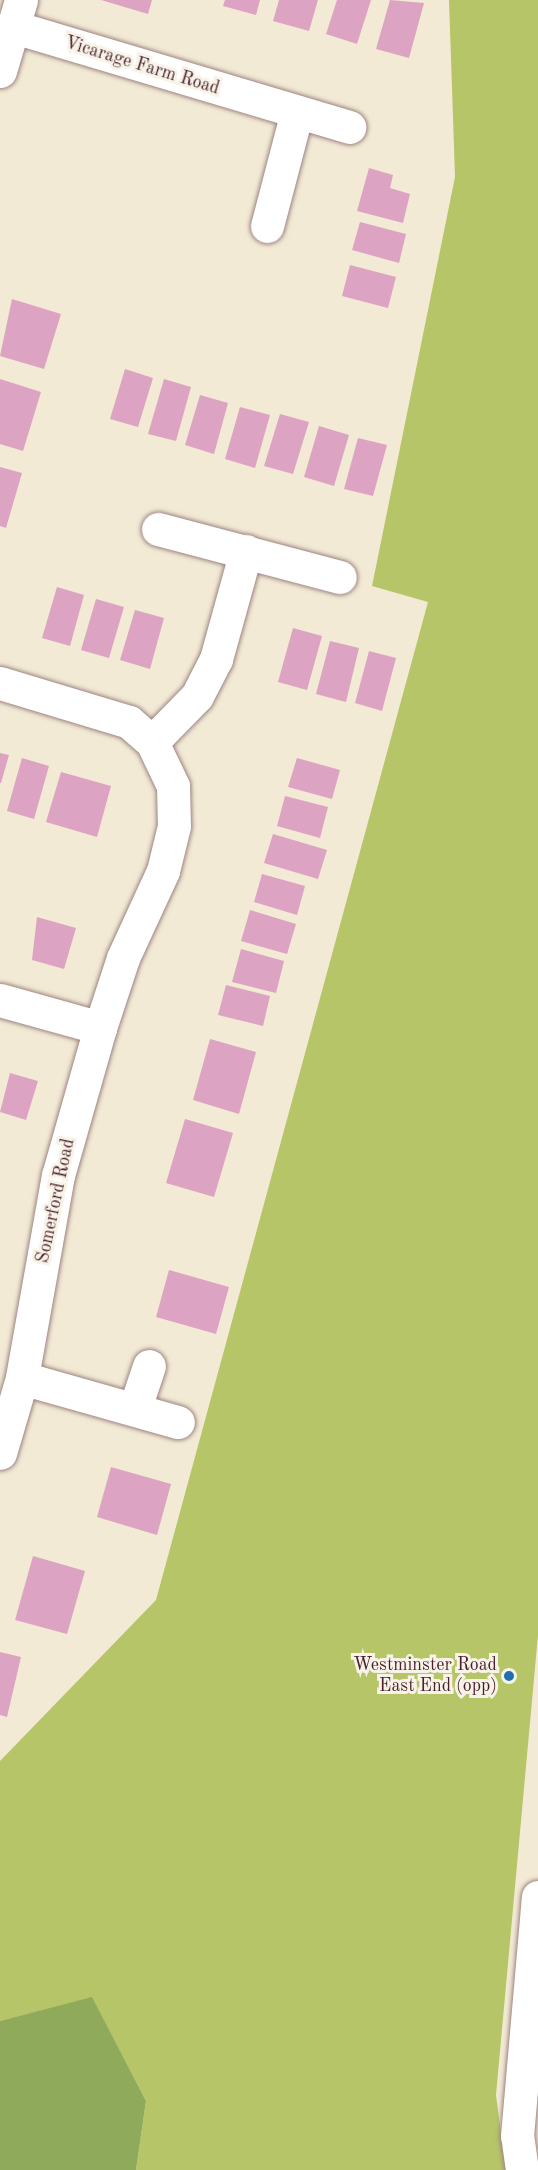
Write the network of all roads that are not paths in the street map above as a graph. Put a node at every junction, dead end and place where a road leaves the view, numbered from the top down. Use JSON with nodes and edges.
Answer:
{"nodes":[{"id":1,"x":18,"y":14,"type":"edge"},
{"id":2,"x":0,"y":71,"type":"edge"},
{"id":3,"x":297,"y":112,"type":"junction"},
{"id":4,"x":350,"y":127,"type":"dead end"},
{"id":5,"x":267,"y":226,"type":"dead end"},
{"id":6,"x":158,"y":529,"type":"dead end"},
{"id":7,"x":246,"y":551,"type":"junction"},
{"id":8,"x":340,"y":578,"type":"dead end"},
{"id":9,"x":0,"y":683,"type":"edge"},
{"id":10,"x":152,"y":742,"type":"junction"},
{"id":11,"x":0,"y":1000,"type":"edge"},
{"id":12,"x":100,"y":1028,"type":"junction"},
{"id":13,"x":149,"y":1366,"type":"dead end"},
{"id":14,"x":22,"y":1378,"type":"junction"},
{"id":15,"x":136,"y":1406,"type":"junction"},
{"id":16,"x":178,"y":1422,"type":"dead end"},
{"id":17,"x":0,"y":1453,"type":"edge"},
{"id":18,"x":538,"y":1897,"type":"edge"},
{"id":19,"x":522,"y":2170,"type":"edge"}],
"edges":[{"from":1,"to":2,"type":"street"},
{"from":1,"to":3,"type":"street","name":"Vicarage Farm Road"},
{"from":3,"to":4,"type":"street","name":"Vicarage Farm Road"},
{"from":3,"to":5,"type":"street"},
{"from":6,"to":7,"type":"street"},
{"from":7,"to":8,"type":"street"},
{"from":7,"to":10,"type":"street"},
{"from":9,"to":10,"type":"street","name":"Somerford Road"},
{"from":10,"to":12,"type":"street","name":"Somerford Road"},
{"from":11,"to":12,"type":"street"},
{"from":12,"to":14,"type":"street","name":"Somerford Road"},
{"from":13,"to":15,"type":"street"},
{"from":14,"to":15,"type":"street"},
{"from":14,"to":17,"type":"street","name":"Somerford Road"},
{"from":15,"to":16,"type":"street"},
{"from":18,"to":19,"type":"street"}]}
